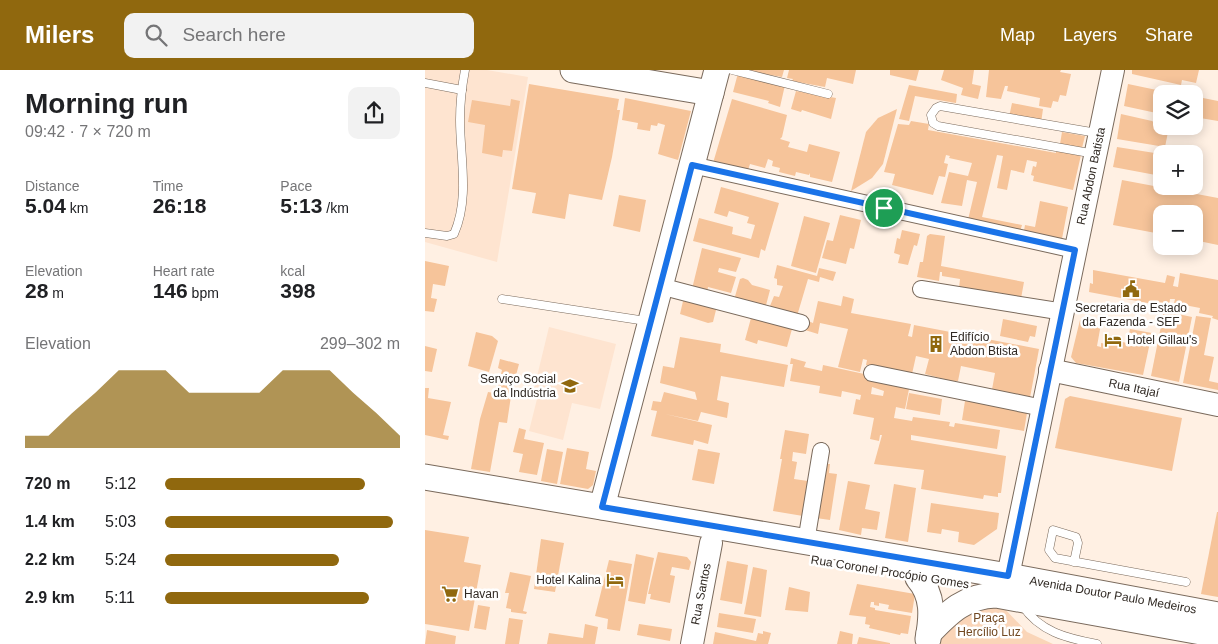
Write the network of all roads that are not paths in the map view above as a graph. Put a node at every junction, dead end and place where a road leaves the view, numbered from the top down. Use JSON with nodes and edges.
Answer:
{"nodes":[{"id":1,"x":465,"y":70,"type":"edge"},
{"id":2,"x":573,"y":70,"type":"edge"},
{"id":3,"x":733,"y":70,"type":"edge"},
{"id":4,"x":1113,"y":70,"type":"edge"},
{"id":5,"x":714,"y":82,"type":"edge"},
{"id":6,"x":425,"y":83,"type":"edge"},
{"id":7,"x":462,"y":90,"type":"junction"},
{"id":8,"x":828,"y":94,"type":"dead end"},
{"id":9,"x":1097,"y":144,"type":"junction"},
{"id":10,"x":692,"y":165,"type":"junction"},
{"id":11,"x":425,"y":233,"type":"edge"},
{"id":12,"x":1075,"y":250,"type":"junction"},
{"id":13,"x":660,"y":286,"type":"junction"},
{"id":14,"x":921,"y":289,"type":"dead end"},
{"id":15,"x":502,"y":299,"type":"dead end"},
{"id":16,"x":1064,"y":312,"type":"junction"},
{"id":17,"x":651,"y":321,"type":"junction"},
{"id":18,"x":801,"y":323,"type":"dead end"},
{"id":19,"x":1051,"y":370,"type":"junction"},
{"id":20,"x":872,"y":373,"type":"dead end"},
{"id":21,"x":1218,"y":405,"type":"edge"},
{"id":22,"x":1043,"y":408,"type":"junction"},
{"id":23,"x":821,"y":451,"type":"dead end"},
{"id":24,"x":425,"y":477,"type":"edge"},
{"id":25,"x":425,"y":493,"type":"edge"},
{"id":26,"x":602,"y":507,"type":"junction"},
{"id":27,"x":806,"y":542,"type":"junction"},
{"id":28,"x":711,"y":543,"type":"junction"},
{"id":29,"x":1075,"y":562,"type":"junction"},
{"id":30,"x":918,"y":578,"type":"junction"},
{"id":31,"x":1186,"y":582,"type":"dead end"},
{"id":32,"x":1012,"y":587,"type":"junction"},
{"id":33,"x":1218,"y":615,"type":"edge"},
{"id":34,"x":1218,"y":635,"type":"edge"},
{"id":35,"x":928,"y":638,"type":"edge"},
{"id":36,"x":692,"y":644,"type":"edge"},
{"id":37,"x":1097,"y":644,"type":"edge"}],
"edges":[{"from":1,"to":7,"type":"lane"},
{"from":2,"to":5,"type":"main road"},
{"from":3,"to":8,"type":"lane"},
{"from":4,"to":9,"type":"main road","name":"Rua Abdon Batista"},
{"from":5,"to":10,"type":"main road"},
{"from":6,"to":7,"type":"lane"},
{"from":7,"to":11,"type":"lane"},
{"from":9,"to":9,"type":"lane"},
{"from":9,"to":12,"type":"main road","name":"Rua Abdon Batista"},
{"from":10,"to":12,"type":"street"},
{"from":10,"to":13,"type":"main road"},
{"from":12,"to":16,"type":"main road","name":"Rua Abdon Batista"},
{"from":13,"to":17,"type":"main road"},
{"from":13,"to":18,"type":"street"},
{"from":14,"to":16,"type":"street"},
{"from":15,"to":17,"type":"lane"},
{"from":16,"to":19,"type":"main road","name":"Rua Abdon Batista"},
{"from":17,"to":26,"type":"main road"},
{"from":19,"to":21,"type":"main road","name":"Rua Itajaí"},
{"from":19,"to":22,"type":"main road","name":"Rua Abdon Batista"},
{"from":20,"to":22,"type":"street"},
{"from":22,"to":32,"type":"main road","name":"Rua Abdon Batista"},
{"from":23,"to":27,"type":"street"},
{"from":24,"to":26,"type":"main road","name":"Rua Coronel Procópio Gomes"},
{"from":25,"to":28,"type":"main road","name":"Rua Coronel Procópio Gomes"},
{"from":26,"to":27,"type":"main road","name":"Rua Coronel Procópio Gomes"},
{"from":27,"to":32,"type":"main road","name":"Rua Coronel Procópio Gomes"},
{"from":28,"to":30,"type":"main road","name":"Rua Coronel Procópio Gomes"},
{"from":28,"to":36,"type":"main road","name":"Rua Santos"},
{"from":29,"to":29,"type":"lane"},
{"from":29,"to":31,"type":"lane"},
{"from":30,"to":32,"type":"main road","name":"Rua Coronel Procópio Gomes"},
{"from":30,"to":35,"type":"main road"},
{"from":32,"to":33,"type":"main road","name":"Avenida Doutor Paulo Medeiros"},
{"from":32,"to":34,"type":"main road","name":"Avenida Doutor Paulo Medeiros"},
{"from":32,"to":35,"type":"main road"},
{"from":32,"to":37,"type":"lane"}]}
